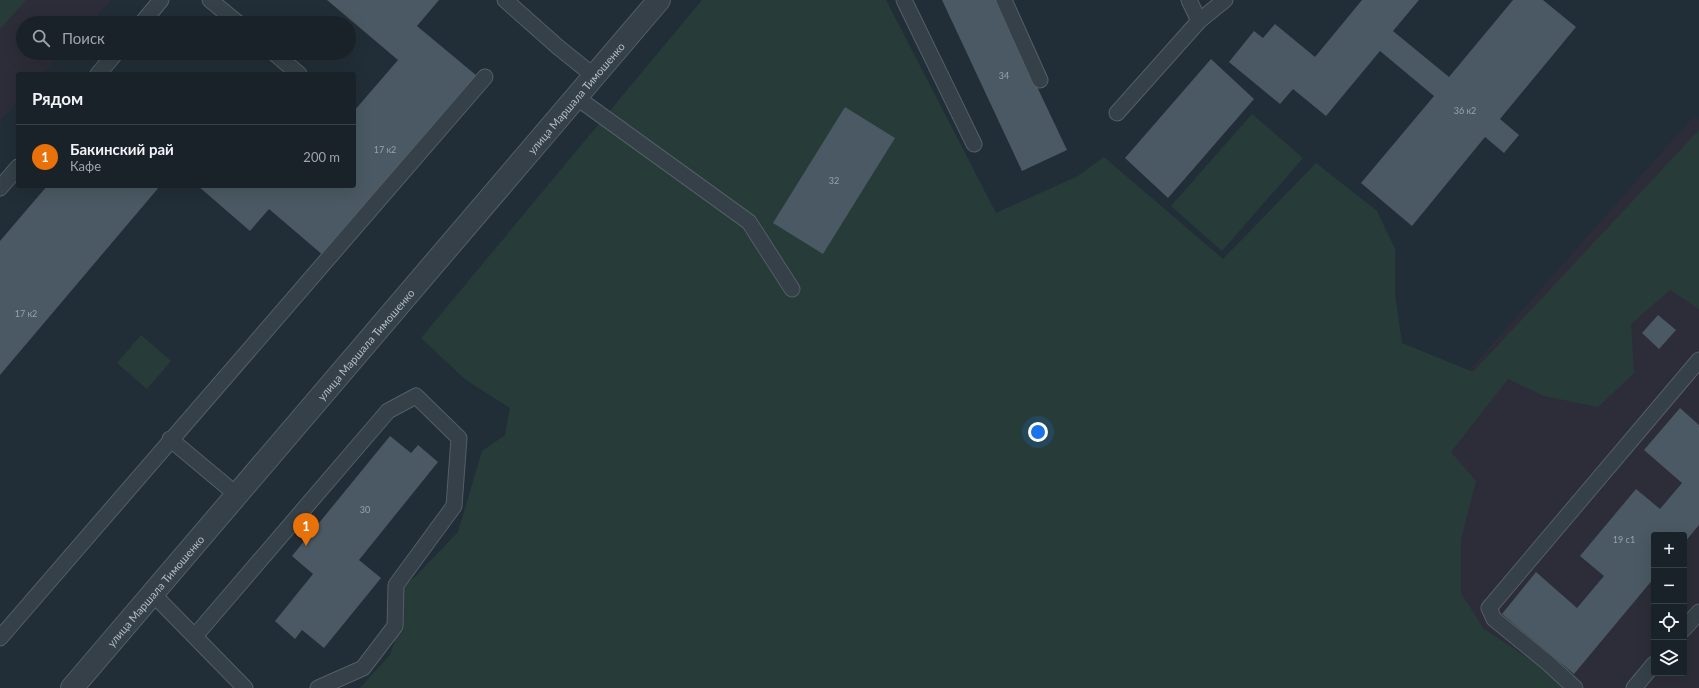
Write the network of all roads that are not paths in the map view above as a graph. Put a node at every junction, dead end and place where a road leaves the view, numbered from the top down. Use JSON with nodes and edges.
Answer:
{"nodes":[{"id":1,"x":161,"y":0,"type":"edge"},
{"id":2,"x":210,"y":0,"type":"edge"},
{"id":3,"x":505,"y":0,"type":"edge"},
{"id":4,"x":659,"y":0,"type":"edge"},
{"id":5,"x":904,"y":0,"type":"edge"},
{"id":6,"x":1004,"y":0,"type":"edge"},
{"id":7,"x":1189,"y":0,"type":"edge"},
{"id":8,"x":1225,"y":0,"type":"edge"},
{"id":9,"x":148,"y":16,"type":"edge"},
{"id":10,"x":229,"y":16,"type":"edge"},
{"id":11,"x":1199,"y":21,"type":"junction"},
{"id":12,"x":110,"y":60,"type":"edge"},
{"id":13,"x":282,"y":60,"type":"edge"},
{"id":14,"x":100,"y":72,"type":"edge"},
{"id":15,"x":297,"y":72,"type":"edge"},
{"id":16,"x":594,"y":76,"type":"junction"},
{"id":17,"x":485,"y":77,"type":"dead end"},
{"id":18,"x":1040,"y":80,"type":"dead end"},
{"id":19,"x":576,"y":97,"type":"junction"},
{"id":20,"x":1117,"y":113,"type":"dead end"},
{"id":21,"x":974,"y":144,"type":"dead end"},
{"id":22,"x":16,"y":169,"type":"edge"},
{"id":23,"x":0,"y":188,"type":"edge"},
{"id":24,"x":792,"y":289,"type":"dead end"},
{"id":25,"x":1699,"y":360,"type":"edge"},
{"id":26,"x":170,"y":439,"type":"junction"},
{"id":27,"x":237,"y":495,"type":"junction"},
{"id":28,"x":152,"y":594,"type":"junction"},
{"id":29,"x":1699,"y":612,"type":"edge"},
{"id":30,"x":1687,"y":626,"type":"edge"},
{"id":31,"x":195,"y":636,"type":"junction"},
{"id":32,"x":0,"y":638,"type":"edge"},
{"id":33,"x":1651,"y":668,"type":"edge"},
{"id":34,"x":72,"y":688,"type":"edge"},
{"id":35,"x":245,"y":688,"type":"edge"},
{"id":36,"x":318,"y":688,"type":"edge"},
{"id":37,"x":1575,"y":688,"type":"edge"},
{"id":38,"x":1634,"y":688,"type":"edge"}],
"edges":[{"from":1,"to":9,"type":"lane"},
{"from":2,"to":10,"type":"lane"},
{"from":3,"to":16,"type":"lane"},
{"from":4,"to":16,"type":"street","name":"улица Маршала Тимошенко"},
{"from":5,"to":21,"type":"lane"},
{"from":6,"to":18,"type":"lane"},
{"from":7,"to":11,"type":"lane"},
{"from":8,"to":11,"type":"lane"},
{"from":11,"to":20,"type":"lane"},
{"from":12,"to":14,"type":"lane"},
{"from":13,"to":15,"type":"lane"},
{"from":16,"to":19,"type":"street","name":"улица Маршала Тимошенко"},
{"from":17,"to":26,"type":"lane"},
{"from":19,"to":24,"type":"lane"},
{"from":19,"to":27,"type":"street","name":"улица Маршала Тимошенко"},
{"from":22,"to":23,"type":"lane"},
{"from":25,"to":37,"type":"lane"},
{"from":26,"to":27,"type":"lane"},
{"from":26,"to":32,"type":"lane"},
{"from":27,"to":28,"type":"street","name":"улица Маршала Тимошенко"},
{"from":28,"to":31,"type":"lane"},
{"from":28,"to":34,"type":"street","name":"улица Маршала Тимошенко"},
{"from":29,"to":30,"type":"lane"},
{"from":31,"to":35,"type":"lane"},
{"from":31,"to":36,"type":"lane"},
{"from":33,"to":38,"type":"lane"}]}
